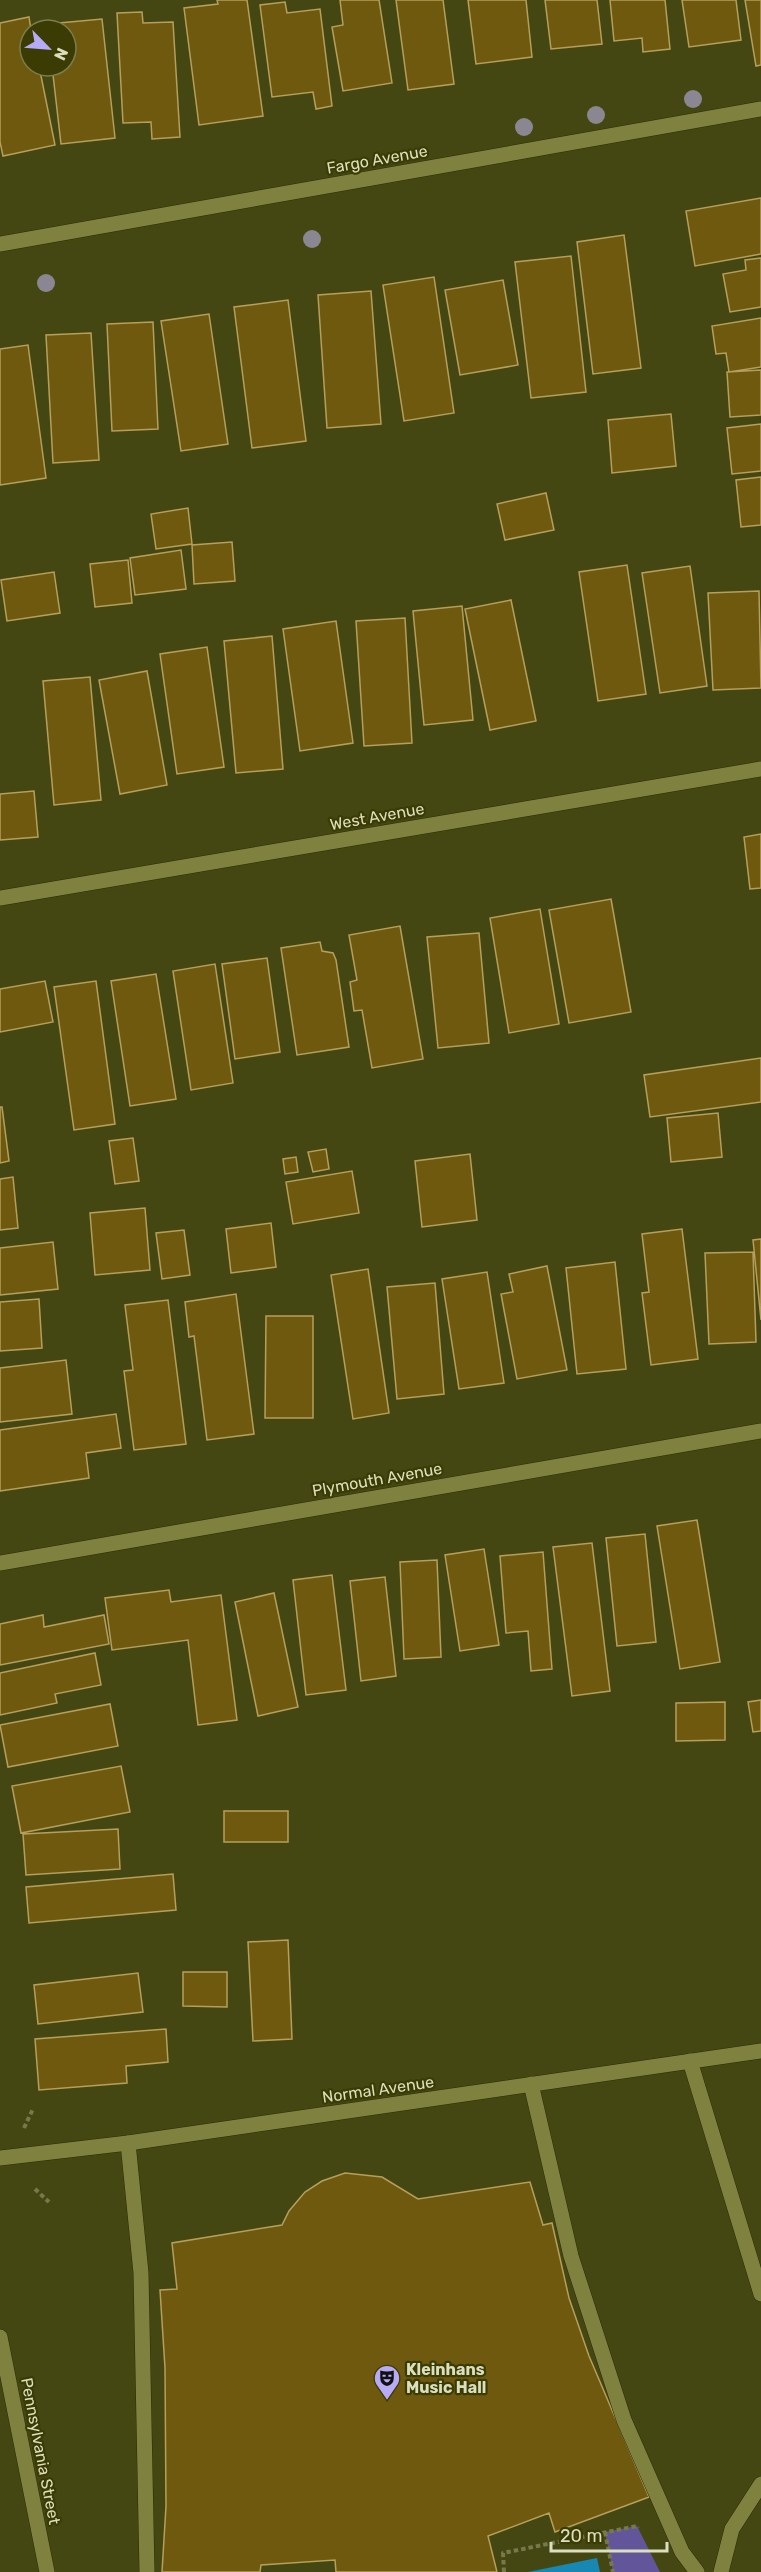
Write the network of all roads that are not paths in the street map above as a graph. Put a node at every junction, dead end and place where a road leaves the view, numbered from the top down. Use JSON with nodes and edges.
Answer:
{"nodes":[{"id":1,"x":761,"y":109,"type":"edge"},
{"id":2,"x":0,"y":244,"type":"edge"},
{"id":3,"x":761,"y":769,"type":"edge"},
{"id":4,"x":0,"y":898,"type":"edge"},
{"id":5,"x":761,"y":1431,"type":"edge"},
{"id":6,"x":0,"y":1563,"type":"edge"},
{"id":7,"x":761,"y":2051,"type":"edge"},
{"id":8,"x":690,"y":2061,"type":"junction"},
{"id":9,"x":531,"y":2084,"type":"junction"},
{"id":10,"x":128,"y":2143,"type":"junction"},
{"id":11,"x":0,"y":2158,"type":"edge"},
{"id":12,"x":761,"y":2294,"type":"edge"},
{"id":13,"x":0,"y":2337,"type":"edge"},
{"id":14,"x":761,"y":2484,"type":"edge"},
{"id":15,"x":47,"y":2572,"type":"edge"},
{"id":16,"x":147,"y":2572,"type":"edge"},
{"id":17,"x":697,"y":2572,"type":"edge"},
{"id":18,"x":721,"y":2572,"type":"edge"}],
"edges":[{"from":1,"to":2,"type":"street","name":"Fargo Avenue"},
{"from":3,"to":4,"type":"street","name":"West Avenue"},
{"from":5,"to":6,"type":"street","name":"Plymouth Avenue"},
{"from":7,"to":8,"type":"street","name":"Normal Avenue"},
{"from":8,"to":9,"type":"street","name":"Normal Avenue"},
{"from":8,"to":12,"type":"street"},
{"from":9,"to":10,"type":"street","name":"Normal Avenue"},
{"from":9,"to":17,"type":"street"},
{"from":10,"to":11,"type":"street","name":"Normal Avenue"},
{"from":10,"to":16,"type":"street"},
{"from":13,"to":15,"type":"street","name":"Pennsylvania Street"},
{"from":14,"to":18,"type":"street"}]}
